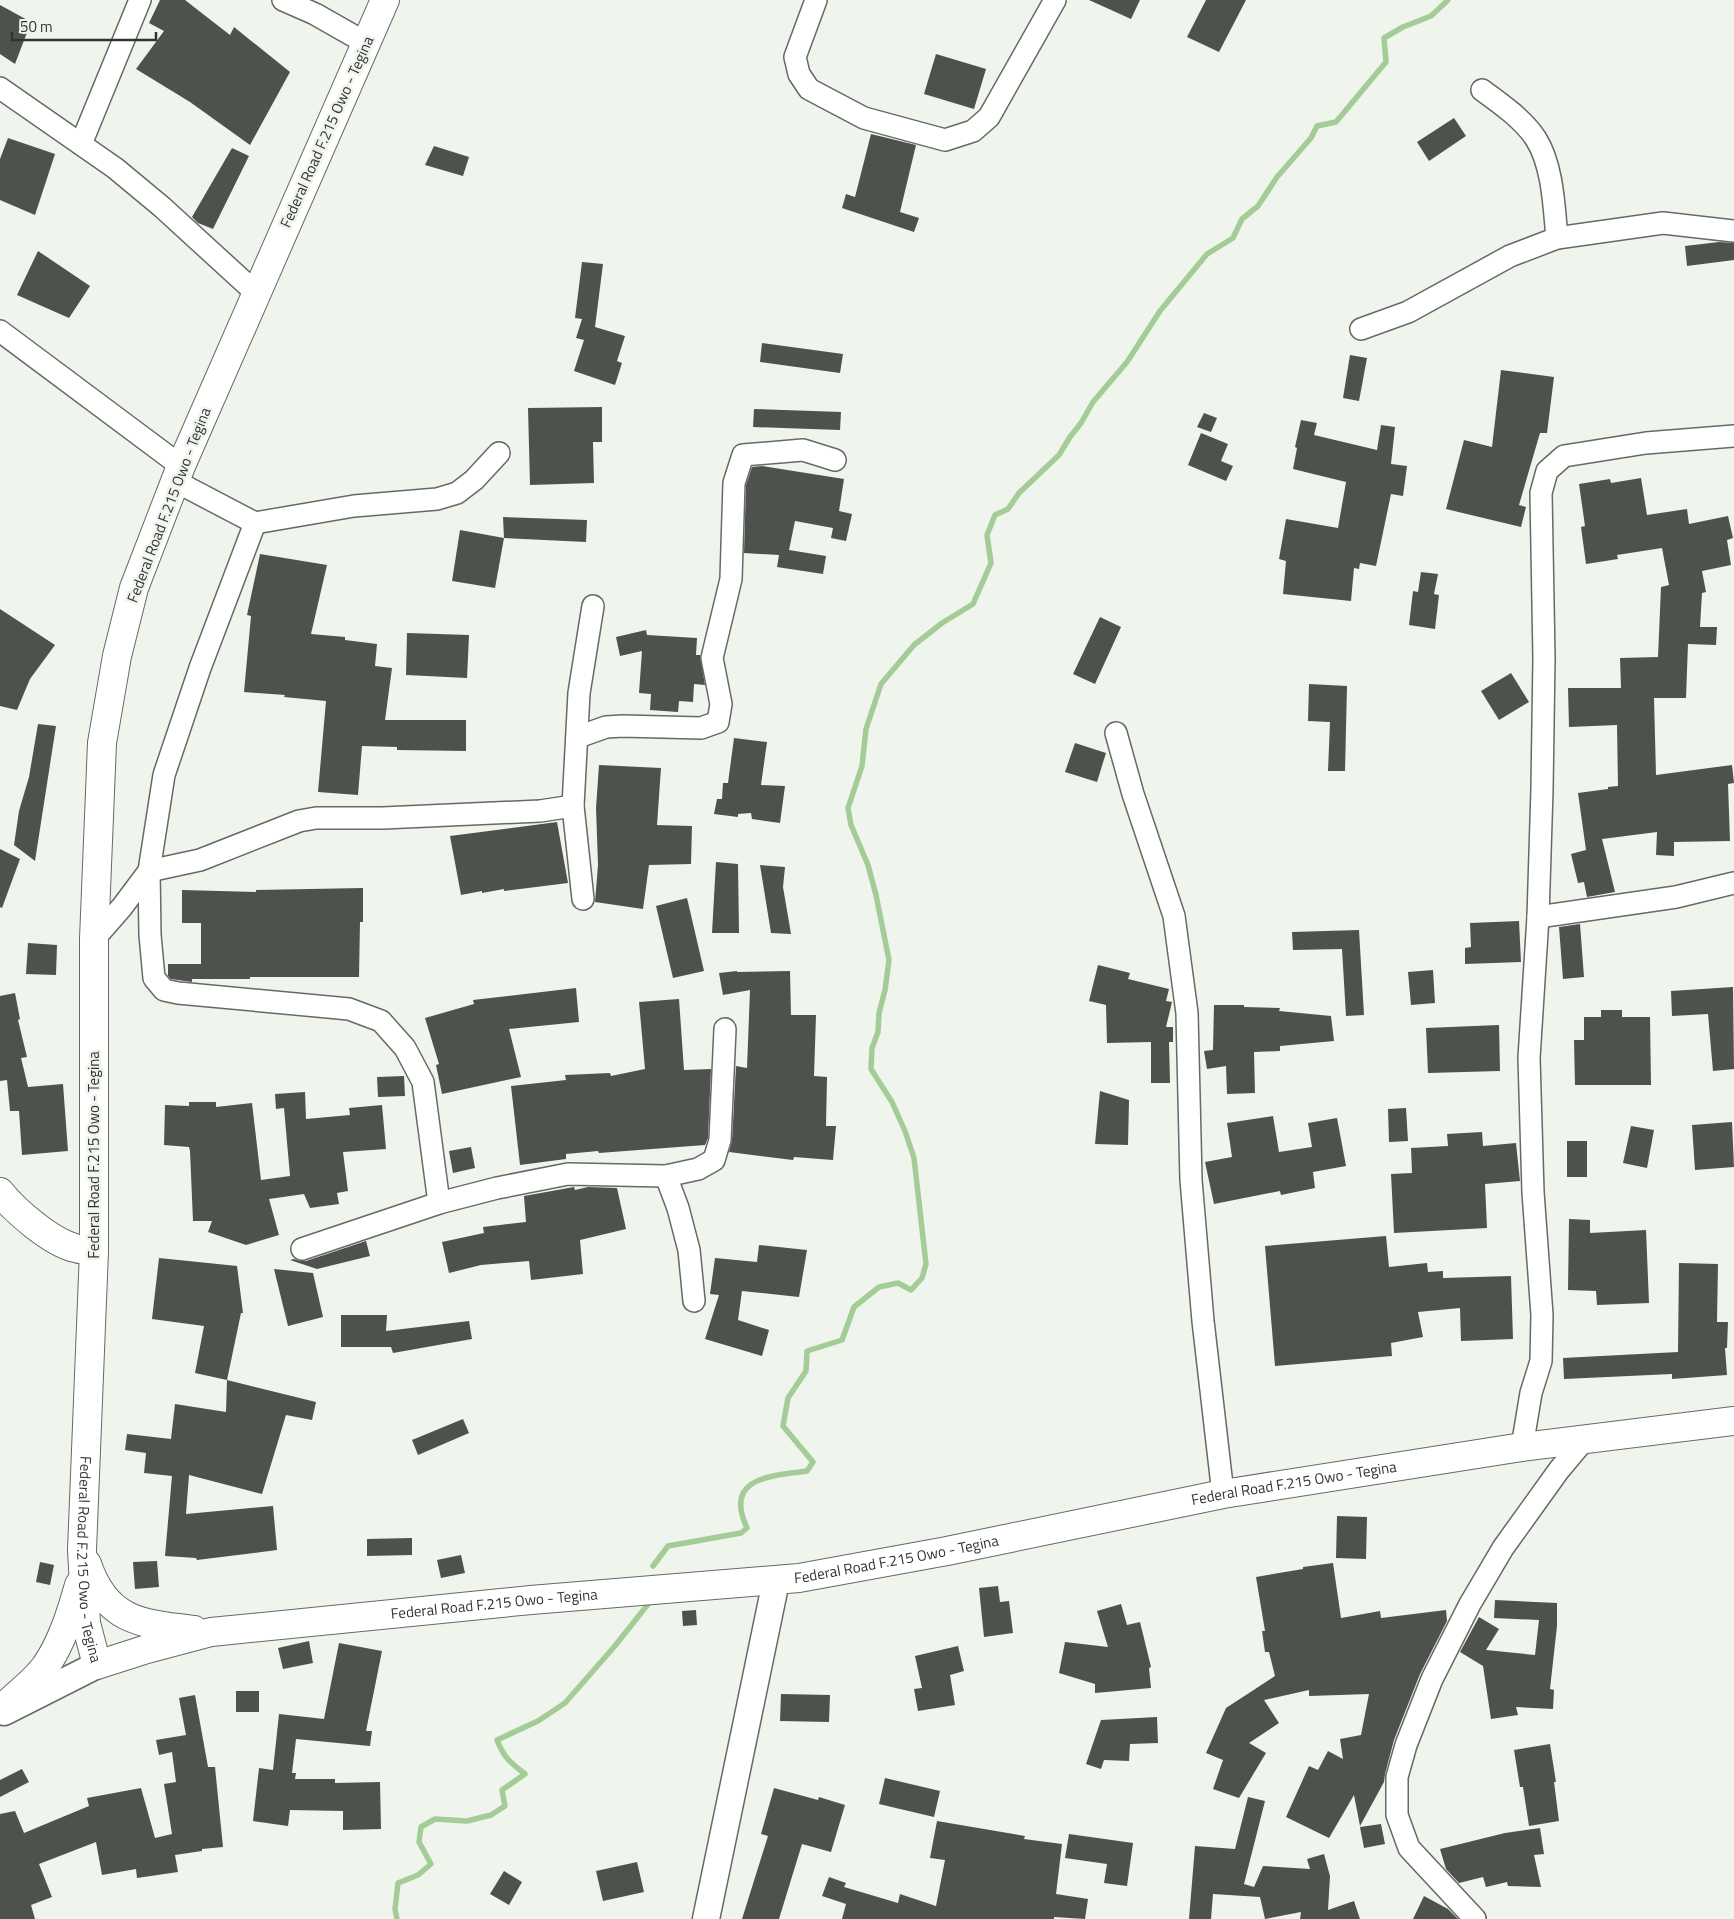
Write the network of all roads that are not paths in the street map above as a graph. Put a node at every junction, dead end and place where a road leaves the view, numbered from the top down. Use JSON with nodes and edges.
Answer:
{"nodes":[{"id":1,"x":140,"y":0,"type":"edge"},
{"id":2,"x":283,"y":0,"type":"edge"},
{"id":3,"x":385,"y":0,"type":"edge"},
{"id":4,"x":816,"y":0,"type":"edge"},
{"id":5,"x":1055,"y":0,"type":"edge"},
{"id":6,"x":366,"y":43,"type":"junction"},
{"id":7,"x":0,"y":88,"type":"edge"},
{"id":8,"x":1482,"y":90,"type":"dead end"},
{"id":9,"x":81,"y":144,"type":"junction"},
{"id":10,"x":1734,"y":231,"type":"edge"},
{"id":11,"x":1558,"y":238,"type":"junction"},
{"id":12,"x":256,"y":294,"type":"junction"},
{"id":13,"x":1361,"y":329,"type":"dead end"},
{"id":14,"x":0,"y":330,"type":"edge"},
{"id":15,"x":1734,"y":436,"type":"edge"},
{"id":16,"x":499,"y":453,"type":"dead end"},
{"id":17,"x":835,"y":460,"type":"dead end"},
{"id":18,"x":178,"y":474,"type":"junction"},
{"id":19,"x":255,"y":523,"type":"junction"},
{"id":20,"x":593,"y":606,"type":"dead end"},
{"id":21,"x":1116,"y":733,"type":"dead end"},
{"id":22,"x":578,"y":737,"type":"junction"},
{"id":23,"x":573,"y":806,"type":"junction"},
{"id":24,"x":149,"y":871,"type":"junction"},
{"id":25,"x":1734,"y":883,"type":"edge"},
{"id":26,"x":582,"y":899,"type":"dead end"},
{"id":27,"x":1538,"y":917,"type":"junction"},
{"id":28,"x":94,"y":939,"type":"junction"},
{"id":29,"x":725,"y":1029,"type":"dead end"},
{"id":30,"x":666,"y":1176,"type":"junction"},
{"id":31,"x":0,"y":1192,"type":"edge"},
{"id":32,"x":439,"y":1203,"type":"junction"},
{"id":33,"x":302,"y":1249,"type":"dead end"},
{"id":34,"x":94,"y":1251,"type":"junction"},
{"id":35,"x":694,"y":1301,"type":"dead end"},
{"id":36,"x":1734,"y":1421,"type":"edge"},
{"id":37,"x":1585,"y":1438,"type":"junction"},
{"id":38,"x":1522,"y":1447,"type":"junction"},
{"id":39,"x":1223,"y":1494,"type":"junction"},
{"id":40,"x":83,"y":1561,"type":"junction"},
{"id":41,"x":776,"y":1581,"type":"junction"},
{"id":42,"x":211,"y":1632,"type":"junction"},
{"id":43,"x":97,"y":1665,"type":"junction"},
{"id":44,"x":0,"y":1710,"type":"edge"},
{"id":45,"x":0,"y":1714,"type":"edge"},
{"id":46,"x":706,"y":1919,"type":"edge"},
{"id":47,"x":1475,"y":1919,"type":"edge"}],
"edges":[{"from":1,"to":9,"type":"street"},
{"from":2,"to":6,"type":"street"},
{"from":3,"to":6,"type":"main road","name":"Federal Road F.215 Owo - Tegina"},
{"from":4,"to":5,"type":"street"},
{"from":6,"to":12,"type":"main road","name":"Federal Road F.215 Owo - Tegina"},
{"from":7,"to":9,"type":"street"},
{"from":8,"to":11,"type":"street"},
{"from":9,"to":12,"type":"street"},
{"from":10,"to":11,"type":"street"},
{"from":11,"to":13,"type":"street"},
{"from":12,"to":18,"type":"main road","name":"Federal Road F.215 Owo - Tegina"},
{"from":14,"to":18,"type":"street"},
{"from":15,"to":27,"type":"street"},
{"from":16,"to":19,"type":"street"},
{"from":17,"to":22,"type":"street"},
{"from":18,"to":19,"type":"street"},
{"from":18,"to":28,"type":"main road","name":"Federal Road F.215 Owo - Tegina"},
{"from":19,"to":24,"type":"street"},
{"from":20,"to":22,"type":"street"},
{"from":21,"to":39,"type":"street"},
{"from":22,"to":23,"type":"street"},
{"from":23,"to":24,"type":"street"},
{"from":23,"to":26,"type":"street"},
{"from":24,"to":28,"type":"street"},
{"from":24,"to":32,"type":"street"},
{"from":25,"to":27,"type":"street"},
{"from":27,"to":38,"type":"street"},
{"from":28,"to":34,"type":"main road","name":"Federal Road F.215 Owo - Tegina"},
{"from":29,"to":30,"type":"street"},
{"from":30,"to":32,"type":"street"},
{"from":30,"to":35,"type":"street"},
{"from":31,"to":34,"type":"main road"},
{"from":32,"to":33,"type":"street"},
{"from":34,"to":40,"type":"main road","name":"Federal Road F.215 Owo - Tegina"},
{"from":36,"to":37,"type":"main road","name":"Federal Road F.215 Owo - Tegina"},
{"from":37,"to":38,"type":"main road","name":"Federal Road F.215 Owo - Tegina"},
{"from":37,"to":47,"type":"street"},
{"from":38,"to":39,"type":"main road","name":"Federal Road F.215 Owo - Tegina"},
{"from":39,"to":41,"type":"main road","name":"Federal Road F.215 Owo - Tegina"},
{"from":40,"to":42,"type":"main road"},
{"from":40,"to":43,"type":"main road","name":"Federal Road F.215 Owo - Tegina"},
{"from":40,"to":44,"type":"main road"},
{"from":41,"to":42,"type":"main road","name":"Federal Road F.215 Owo - Tegina"},
{"from":41,"to":46,"type":"street"},
{"from":42,"to":43,"type":"main road","name":"Federal Road F.215 Owo - Tegina"},
{"from":43,"to":45,"type":"street"}]}
